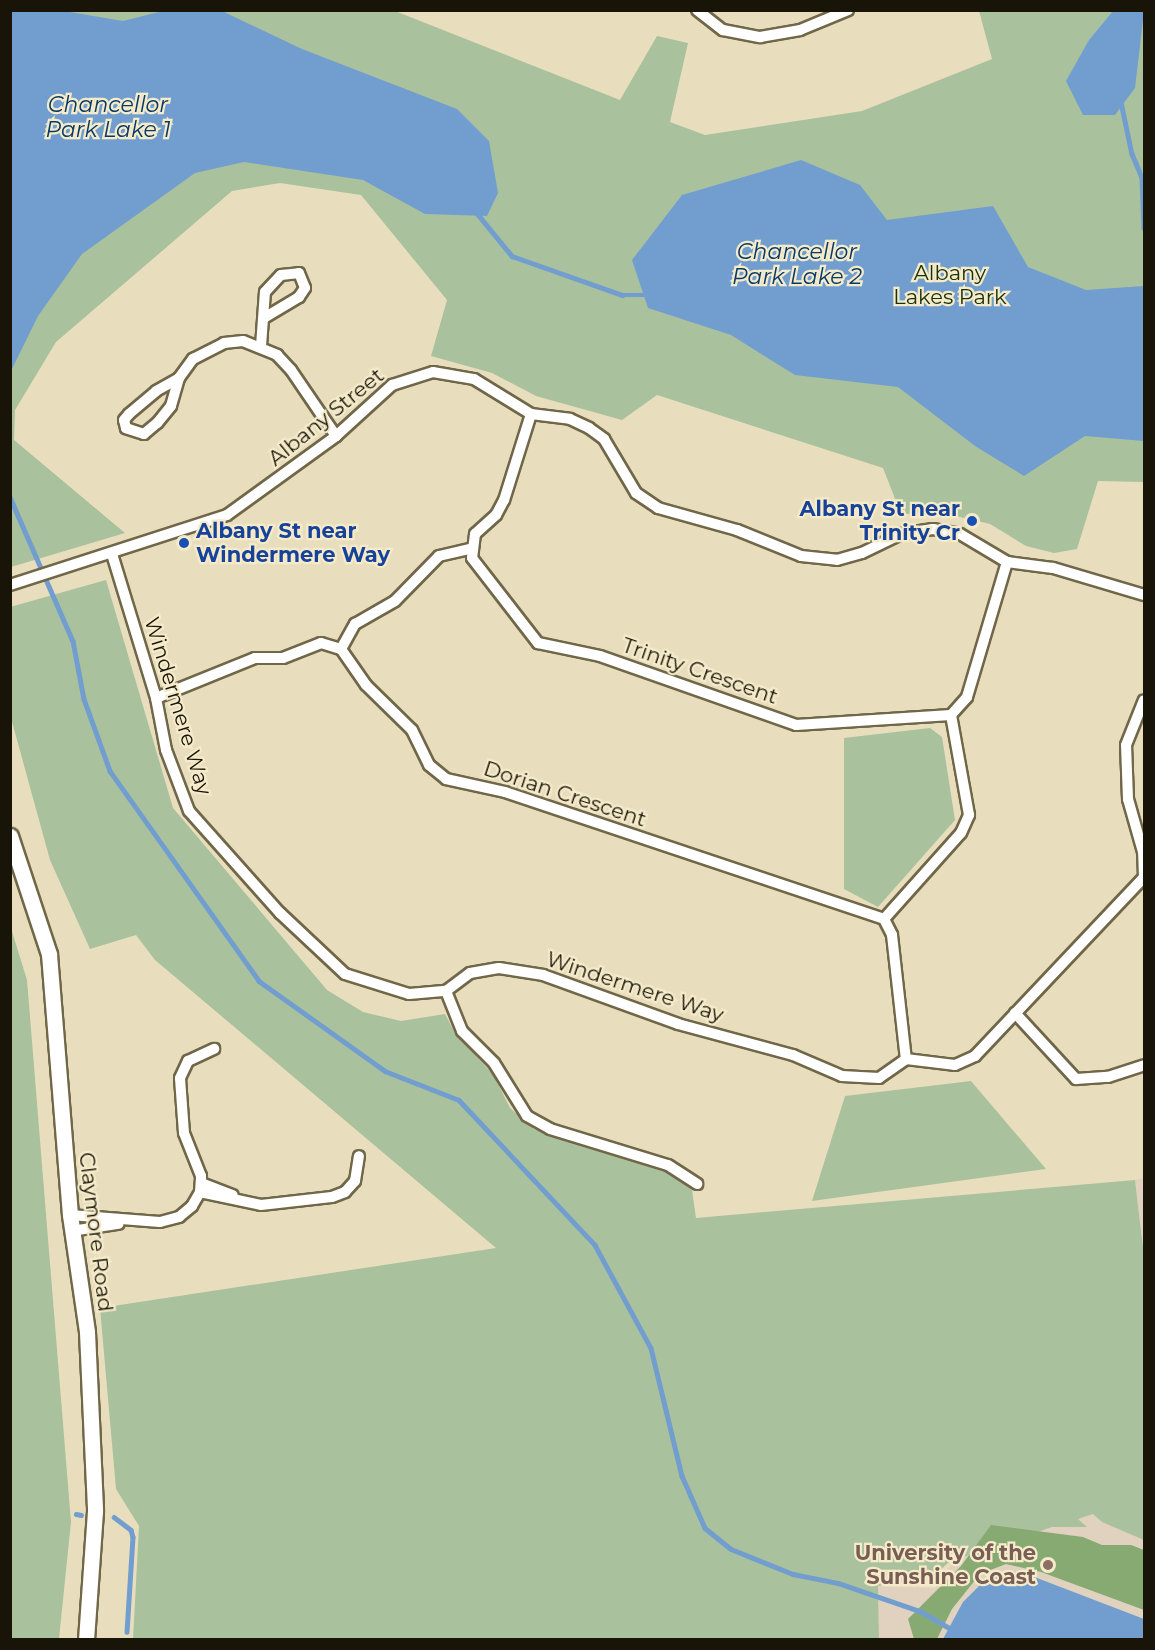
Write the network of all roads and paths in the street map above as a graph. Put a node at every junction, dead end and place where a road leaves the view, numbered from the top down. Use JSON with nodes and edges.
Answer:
{"nodes":[{"id":1,"x":697,"y":10,"type":"edge"},
{"id":2,"x":848,"y":10,"type":"edge"},
{"id":3,"x":266,"y":317,"type":"junction"},
{"id":4,"x":261,"y":346,"type":"junction"},
{"id":5,"x":179,"y":378,"type":"junction"},
{"id":6,"x":531,"y":414,"type":"junction"},
{"id":7,"x":336,"y":436,"type":"junction"},
{"id":8,"x":473,"y":548,"type":"junction"},
{"id":9,"x":112,"y":554,"type":"junction"},
{"id":10,"x":1007,"y":562,"type":"junction"},
{"id":11,"x":10,"y":585,"type":"edge"},
{"id":12,"x":1144,"y":595,"type":"edge"},
{"id":13,"x":341,"y":649,"type":"junction"},
{"id":14,"x":156,"y":698,"type":"junction"},
{"id":15,"x":1144,"y":700,"type":"edge"},
{"id":16,"x":951,"y":715,"type":"junction"},
{"id":17,"x":10,"y":836,"type":"edge"},
{"id":18,"x":884,"y":919,"type":"junction"},
{"id":19,"x":446,"y":991,"type":"junction"},
{"id":20,"x":1016,"y":1013,"type":"junction"},
{"id":21,"x":214,"y":1049,"type":"dead end"},
{"id":22,"x":906,"y":1059,"type":"junction"},
{"id":23,"x":1144,"y":1065,"type":"edge"},
{"id":24,"x":359,"y":1156,"type":"dead end"},
{"id":25,"x":697,"y":1184,"type":"dead end"},
{"id":26,"x":200,"y":1188,"type":"junction"},
{"id":27,"x":70,"y":1215,"type":"junction"},
{"id":28,"x":130,"y":1222,"type":"junction"},
{"id":29,"x":71,"y":1231,"type":"junction"},
{"id":30,"x":86,"y":1640,"type":"edge"}],
"edges":[{"from":1,"to":2,"type":"street"},
{"from":3,"to":3,"type":"street"},
{"from":3,"to":4,"type":"street"},
{"from":4,"to":5,"type":"street"},
{"from":4,"to":7,"type":"street"},
{"from":5,"to":5,"type":"street"},
{"from":6,"to":7,"type":"street","name":"Albany Street"},
{"from":6,"to":8,"type":"street"},
{"from":6,"to":10,"type":"street","name":"Albany Street"},
{"from":7,"to":9,"type":"street","name":"Albany Street"},
{"from":8,"to":13,"type":"street"},
{"from":8,"to":16,"type":"street","name":"Trinity Crescent"},
{"from":9,"to":11,"type":"street","name":"Albany Street"},
{"from":9,"to":14,"type":"street","name":"Windermere Way"},
{"from":10,"to":12,"type":"street","name":"Albany Street"},
{"from":10,"to":16,"type":"street"},
{"from":13,"to":14,"type":"street"},
{"from":13,"to":18,"type":"street","name":"Dorian Crescent"},
{"from":14,"to":19,"type":"street","name":"Windermere Way"},
{"from":15,"to":20,"type":"street"},
{"from":16,"to":18,"type":"street"},
{"from":17,"to":27,"type":"main road","name":"Claymore Road"},
{"from":18,"to":22,"type":"street"},
{"from":19,"to":22,"type":"street","name":"Windermere Way"},
{"from":19,"to":25,"type":"street"},
{"from":20,"to":22,"type":"street"},
{"from":20,"to":23,"type":"street"},
{"from":21,"to":26,"type":"street"},
{"from":24,"to":26,"type":"street"},
{"from":26,"to":28,"type":"street"},
{"from":27,"to":28,"type":"street"},
{"from":27,"to":29,"type":"main road","name":"Claymore Road"},
{"from":28,"to":29,"type":"street"},
{"from":29,"to":30,"type":"main road","name":"Claymore Road"}]}
